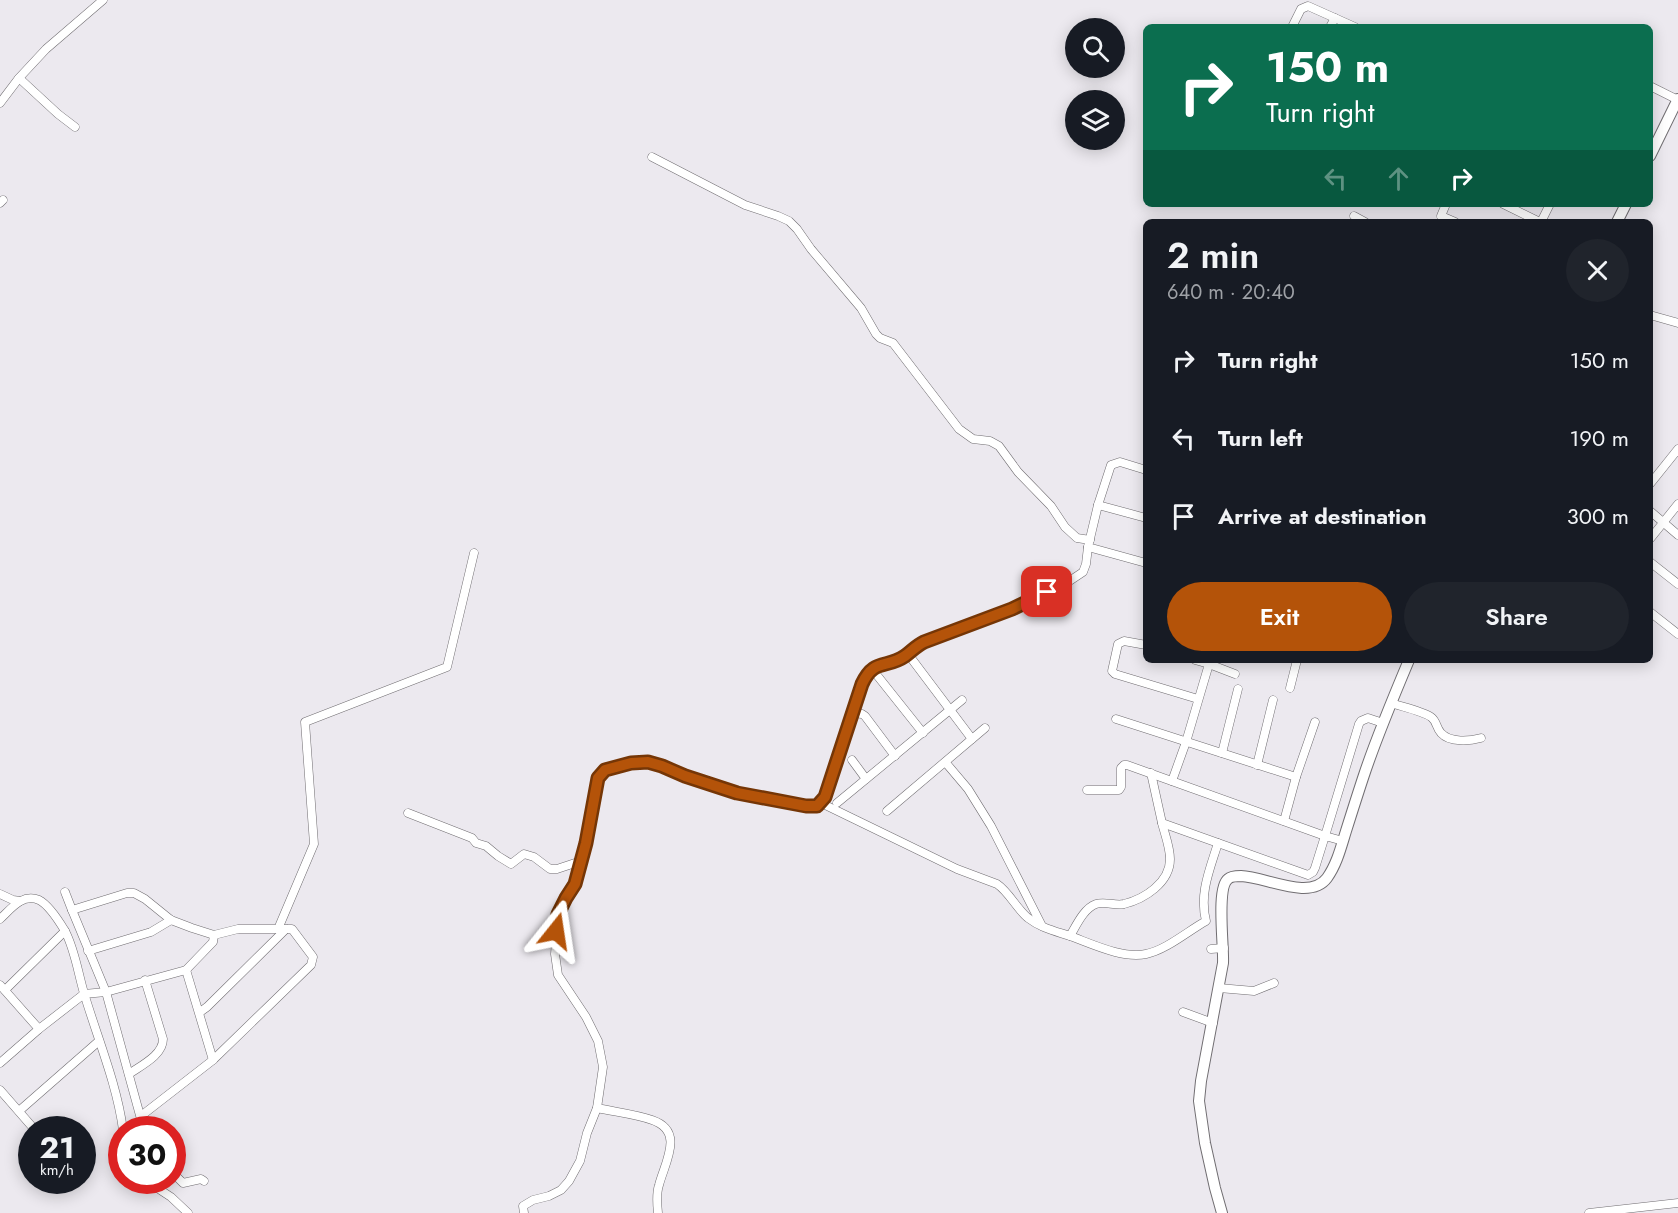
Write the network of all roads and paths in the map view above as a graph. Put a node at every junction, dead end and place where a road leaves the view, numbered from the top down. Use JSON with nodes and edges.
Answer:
{"nodes":[{"id":1,"x":103,"y":0,"type":"edge"},
{"id":2,"x":1335,"y":18,"type":"junction"},
{"id":3,"x":1294,"y":24,"type":"edge"},
{"id":4,"x":1332,"y":24,"type":"edge"},
{"id":5,"x":1348,"y":24,"type":"edge"},
{"id":6,"x":19,"y":78,"type":"junction"},
{"id":7,"x":1653,"y":87,"type":"edge"},
{"id":8,"x":1678,"y":99,"type":"edge"},
{"id":9,"x":0,"y":103,"type":"edge"},
{"id":10,"x":75,"y":127,"type":"dead end"},
{"id":11,"x":1653,"y":150,"type":"edge"},
{"id":12,"x":652,"y":157,"type":"dead end"},
{"id":13,"x":1509,"y":207,"type":"edge"},
{"id":14,"x":1354,"y":216,"type":"dead end"},
{"id":15,"x":1360,"y":219,"type":"edge"},
{"id":16,"x":1534,"y":219,"type":"edge"},
{"id":17,"x":1653,"y":316,"type":"edge"},
{"id":18,"x":1678,"y":323,"type":"edge"},
{"id":19,"x":1678,"y":449,"type":"edge"},
{"id":20,"x":1143,"y":469,"type":"edge"},
{"id":21,"x":1653,"y":480,"type":"edge"},
{"id":22,"x":1678,"y":504,"type":"edge"},
{"id":23,"x":1098,"y":505,"type":"junction"},
{"id":24,"x":1653,"y":514,"type":"edge"},
{"id":25,"x":1143,"y":517,"type":"edge"},
{"id":26,"x":1664,"y":523,"type":"junction"},
{"id":27,"x":1678,"y":535,"type":"edge"},
{"id":28,"x":1653,"y":536,"type":"edge"},
{"id":29,"x":1089,"y":544,"type":"junction"},
{"id":30,"x":474,"y":553,"type":"dead end"},
{"id":31,"x":1143,"y":562,"type":"edge"},
{"id":32,"x":1653,"y":564,"type":"edge"},
{"id":33,"x":1678,"y":584,"type":"edge"},
{"id":34,"x":1653,"y":614,"type":"edge"},
{"id":35,"x":1678,"y":635,"type":"edge"},
{"id":36,"x":1143,"y":643,"type":"edge"},
{"id":37,"x":908,"y":654,"type":"junction"},
{"id":38,"x":1206,"y":663,"type":"edge"},
{"id":39,"x":1296,"y":663,"type":"edge"},
{"id":40,"x":1408,"y":663,"type":"edge"},
{"id":41,"x":1209,"y":664,"type":"junction"},
{"id":42,"x":872,"y":669,"type":"junction"},
{"id":43,"x":1235,"y":674,"type":"dead end"},
{"id":44,"x":1290,"y":688,"type":"dead end"},
{"id":45,"x":1238,"y":689,"type":"dead end"},
{"id":46,"x":1198,"y":699,"type":"junction"},
{"id":47,"x":962,"y":700,"type":"dead end"},
{"id":48,"x":1273,"y":700,"type":"dead end"},
{"id":49,"x":1391,"y":703,"type":"junction"},
{"id":50,"x":951,"y":710,"type":"junction"},
{"id":51,"x":853,"y":713,"type":"junction"},
{"id":52,"x":1116,"y":719,"type":"dead end"},
{"id":53,"x":1315,"y":722,"type":"dead end"},
{"id":54,"x":1383,"y":723,"type":"junction"},
{"id":55,"x":985,"y":728,"type":"dead end"},
{"id":56,"x":922,"y":733,"type":"junction"},
{"id":57,"x":1481,"y":738,"type":"dead end"},
{"id":58,"x":972,"y":739,"type":"junction"},
{"id":59,"x":1186,"y":742,"type":"junction"},
{"id":60,"x":1222,"y":753,"type":"junction"},
{"id":61,"x":895,"y":756,"type":"junction"},
{"id":62,"x":852,"y":760,"type":"dead end"},
{"id":63,"x":946,"y":762,"type":"junction"},
{"id":64,"x":1257,"y":765,"type":"junction"},
{"id":65,"x":1151,"y":773,"type":"junction"},
{"id":66,"x":1296,"y":777,"type":"junction"},
{"id":67,"x":866,"y":779,"type":"junction"},
{"id":68,"x":1172,"y":781,"type":"junction"},
{"id":69,"x":1087,"y":790,"type":"dead end"},
{"id":70,"x":821,"y":803,"type":"junction"},
{"id":71,"x":837,"y":803,"type":"dead end"},
{"id":72,"x":887,"y":811,"type":"dead end"},
{"id":73,"x":408,"y":813,"type":"dead end"},
{"id":74,"x":1284,"y":820,"type":"junction"},
{"id":75,"x":1162,"y":823,"type":"junction"},
{"id":76,"x":1325,"y":836,"type":"junction"},
{"id":77,"x":1343,"y":841,"type":"junction"},
{"id":78,"x":1218,"y":843,"type":"junction"},
{"id":79,"x":581,"y":861,"type":"junction"},
{"id":80,"x":64,"y":892,"type":"dead end"},
{"id":81,"x":0,"y":894,"type":"edge"},
{"id":82,"x":20,"y":901,"type":"junction"},
{"id":83,"x":72,"y":910,"type":"junction"},
{"id":84,"x":1222,"y":918,"type":"junction"},
{"id":85,"x":0,"y":919,"type":"edge"},
{"id":86,"x":171,"y":920,"type":"junction"},
{"id":87,"x":1206,"y":921,"type":"junction"},
{"id":88,"x":1042,"y":926,"type":"junction"},
{"id":89,"x":282,"y":929,"type":"junction"},
{"id":90,"x":65,"y":931,"type":"junction"},
{"id":91,"x":214,"y":934,"type":"junction"},
{"id":92,"x":1070,"y":936,"type":"junction"},
{"id":93,"x":1224,"y":948,"type":"junction"},
{"id":94,"x":1211,"y":949,"type":"dead end"},
{"id":95,"x":88,"y":951,"type":"junction"},
{"id":96,"x":186,"y":970,"type":"junction"},
{"id":97,"x":145,"y":980,"type":"junction"},
{"id":98,"x":1274,"y":983,"type":"dead end"},
{"id":99,"x":2,"y":987,"type":"edge"},
{"id":100,"x":1219,"y":988,"type":"junction"},
{"id":101,"x":96,"y":993,"type":"junction"},
{"id":102,"x":200,"y":1012,"type":"junction"},
{"id":103,"x":1183,"y":1012,"type":"dead end"},
{"id":104,"x":1213,"y":1023,"type":"junction"},
{"id":105,"x":39,"y":1029,"type":"junction"},
{"id":106,"x":99,"y":1041,"type":"junction"},
{"id":107,"x":213,"y":1060,"type":"junction"},
{"id":108,"x":0,"y":1063,"type":"edge"},
{"id":109,"x":129,"y":1074,"type":"junction"},
{"id":110,"x":0,"y":1090,"type":"edge"},
{"id":111,"x":8,"y":1100,"type":"junction"},
{"id":112,"x":0,"y":1107,"type":"edge"},
{"id":113,"x":597,"y":1108,"type":"junction"},
{"id":114,"x":18,"y":1111,"type":"junction"},
{"id":115,"x":22,"y":1116,"type":"edge"},
{"id":116,"x":120,"y":1116,"type":"edge"},
{"id":117,"x":141,"y":1116,"type":"joint"},
{"id":118,"x":204,"y":1181,"type":"dead end"},
{"id":119,"x":186,"y":1182,"type":"edge"},
{"id":120,"x":166,"y":1194,"type":"edge"},
{"id":121,"x":1678,"y":1203,"type":"edge"},
{"id":122,"x":188,"y":1213,"type":"edge"},
{"id":123,"x":524,"y":1213,"type":"edge"},
{"id":124,"x":658,"y":1213,"type":"edge"},
{"id":125,"x":1222,"y":1213,"type":"edge"},
{"id":126,"x":1589,"y":1213,"type":"edge"}],
"edges":[{"from":1,"to":6,"type":"street"},
{"from":2,"to":3,"type":"street"},
{"from":2,"to":4,"type":"street"},
{"from":2,"to":5,"type":"street"},
{"from":6,"to":9,"type":"street"},
{"from":6,"to":10,"type":"street"},
{"from":7,"to":8,"type":"street"},
{"from":8,"to":11,"type":"street"},
{"from":12,"to":29,"type":"street"},
{"from":13,"to":16,"type":"street"},
{"from":14,"to":15,"type":"street"},
{"from":17,"to":18,"type":"street"},
{"from":19,"to":21,"type":"street"},
{"from":20,"to":23,"type":"street"},
{"from":22,"to":26,"type":"street"},
{"from":23,"to":25,"type":"street"},
{"from":23,"to":29,"type":"street"},
{"from":24,"to":26,"type":"street"},
{"from":26,"to":27,"type":"street"},
{"from":26,"to":28,"type":"street"},
{"from":29,"to":31,"type":"street"},
{"from":29,"to":37,"type":"street"},
{"from":30,"to":89,"type":"street"},
{"from":32,"to":33,"type":"street"},
{"from":34,"to":35,"type":"street"},
{"from":36,"to":46,"type":"street"},
{"from":37,"to":42,"type":"street"},
{"from":37,"to":50,"type":"street"},
{"from":38,"to":41,"type":"street"},
{"from":39,"to":44,"type":"street"},
{"from":40,"to":49,"type":"street"},
{"from":41,"to":43,"type":"street"},
{"from":41,"to":46,"type":"street"},
{"from":42,"to":51,"type":"street"},
{"from":42,"to":56,"type":"street"},
{"from":45,"to":60,"type":"street"},
{"from":46,"to":59,"type":"street"},
{"from":47,"to":50,"type":"street"},
{"from":48,"to":64,"type":"street"},
{"from":49,"to":54,"type":"street"},
{"from":49,"to":57,"type":"street"},
{"from":50,"to":56,"type":"street"},
{"from":50,"to":58,"type":"street"},
{"from":51,"to":61,"type":"street"},
{"from":51,"to":70,"type":"street"},
{"from":52,"to":59,"type":"street"},
{"from":53,"to":66,"type":"street"},
{"from":54,"to":76,"type":"street"},
{"from":54,"to":77,"type":"street"},
{"from":55,"to":58,"type":"street"},
{"from":56,"to":61,"type":"street"},
{"from":58,"to":63,"type":"street"},
{"from":59,"to":60,"type":"street"},
{"from":59,"to":68,"type":"street"},
{"from":60,"to":64,"type":"street"},
{"from":61,"to":67,"type":"street"},
{"from":62,"to":67,"type":"street"},
{"from":63,"to":72,"type":"street"},
{"from":63,"to":88,"type":"street"},
{"from":64,"to":66,"type":"street"},
{"from":65,"to":68,"type":"street"},
{"from":65,"to":69,"type":"street"},
{"from":65,"to":75,"type":"street"},
{"from":66,"to":74,"type":"street"},
{"from":67,"to":71,"type":"street"},
{"from":68,"to":74,"type":"street"},
{"from":70,"to":79,"type":"street"},
{"from":70,"to":88,"type":"street"},
{"from":73,"to":79,"type":"street"},
{"from":74,"to":76,"type":"street"},
{"from":75,"to":78,"type":"street"},
{"from":75,"to":92,"type":"street"},
{"from":76,"to":77,"type":"street"},
{"from":76,"to":78,"type":"street"},
{"from":77,"to":84,"type":"street"},
{"from":78,"to":87,"type":"street"},
{"from":79,"to":113,"type":"street"},
{"from":80,"to":83,"type":"street"},
{"from":81,"to":82,"type":"street"},
{"from":82,"to":85,"type":"street"},
{"from":82,"to":90,"type":"street"},
{"from":83,"to":86,"type":"street"},
{"from":83,"to":95,"type":"street"},
{"from":84,"to":87,"type":"street"},
{"from":84,"to":93,"type":"street"},
{"from":86,"to":91,"type":"street"},
{"from":86,"to":95,"type":"street"},
{"from":87,"to":92,"type":"street"},
{"from":88,"to":92,"type":"street"},
{"from":89,"to":91,"type":"street"},
{"from":89,"to":102,"type":"street"},
{"from":89,"to":107,"type":"street"},
{"from":90,"to":99,"type":"street"},
{"from":90,"to":101,"type":"street"},
{"from":91,"to":96,"type":"street"},
{"from":93,"to":94,"type":"street"},
{"from":93,"to":100,"type":"street"},
{"from":95,"to":101,"type":"street"},
{"from":96,"to":97,"type":"street"},
{"from":96,"to":102,"type":"street"},
{"from":97,"to":101,"type":"street"},
{"from":97,"to":109,"type":"street"},
{"from":98,"to":100,"type":"street"},
{"from":99,"to":105,"type":"street"},
{"from":100,"to":104,"type":"street"},
{"from":101,"to":105,"type":"street"},
{"from":101,"to":106,"type":"street"},
{"from":101,"to":109,"type":"street"},
{"from":102,"to":107,"type":"street"},
{"from":103,"to":104,"type":"street"},
{"from":104,"to":125,"type":"street"},
{"from":105,"to":108,"type":"street"},
{"from":106,"to":114,"type":"street"},
{"from":106,"to":116,"type":"street"},
{"from":107,"to":117,"type":"street"},
{"from":109,"to":117,"type":"street"},
{"from":110,"to":111,"type":"street"},
{"from":111,"to":112,"type":"street"},
{"from":111,"to":114,"type":"street"},
{"from":113,"to":123,"type":"street"},
{"from":113,"to":124,"type":"street"},
{"from":114,"to":115,"type":"street"},
{"from":118,"to":119,"type":"street"},
{"from":120,"to":122,"type":"street"},
{"from":121,"to":126,"type":"street"}]}
